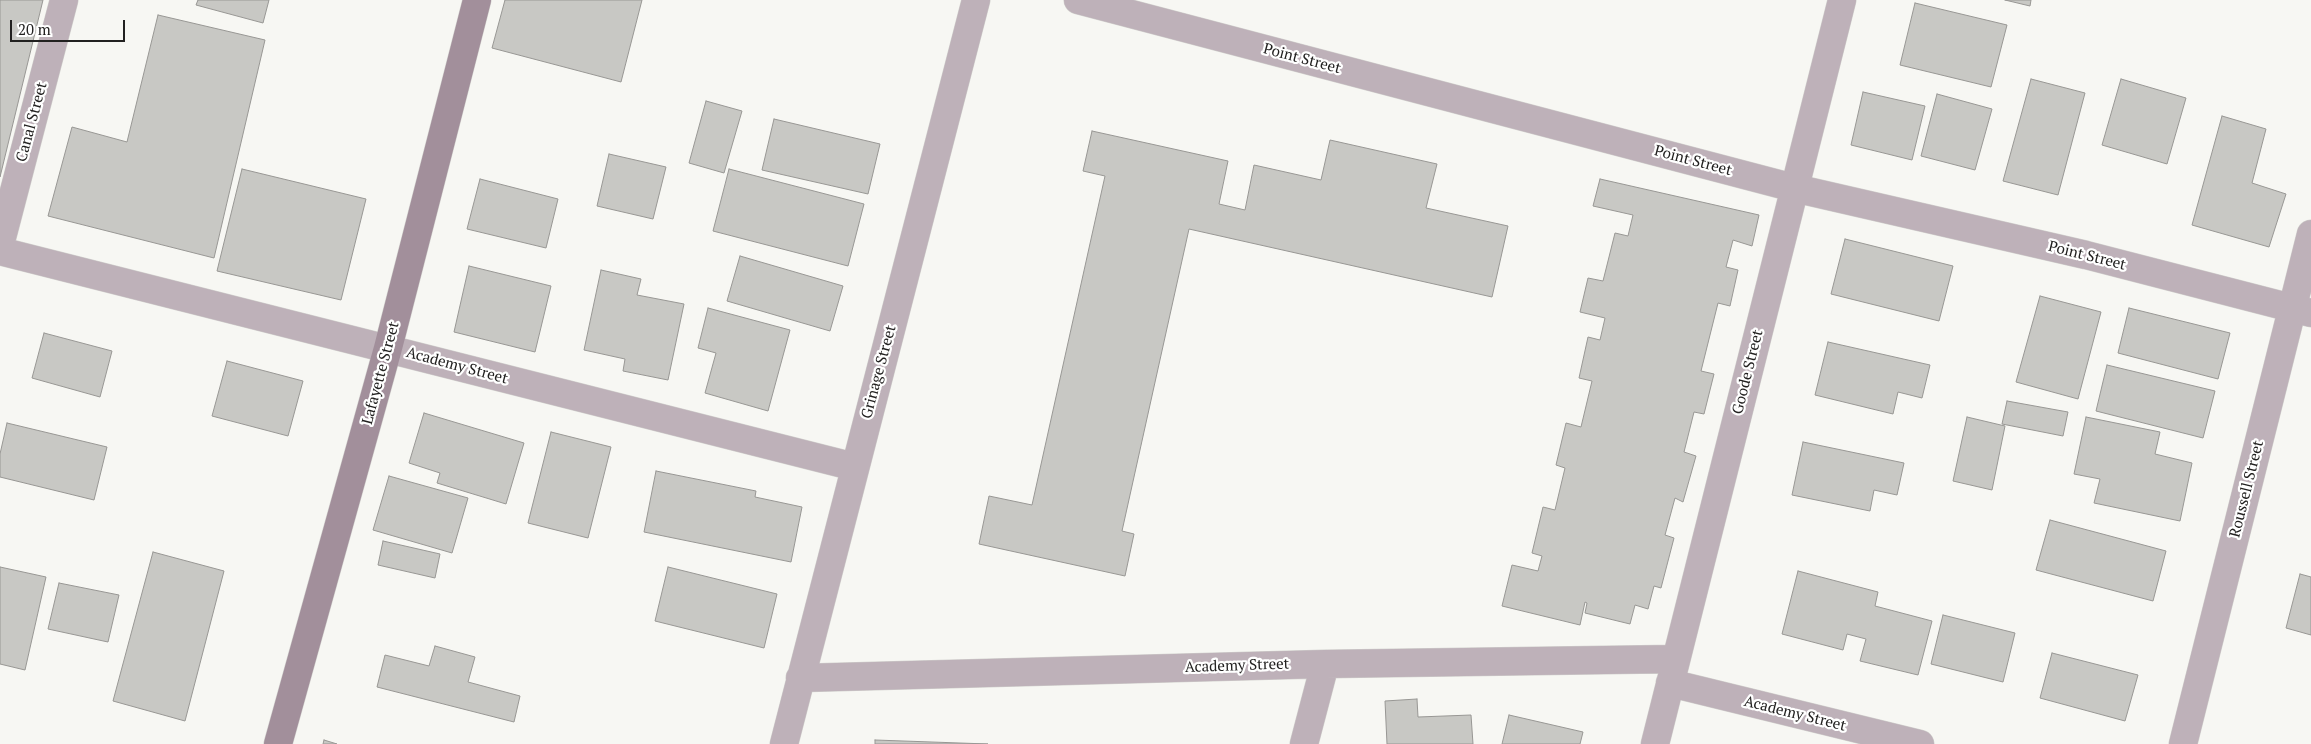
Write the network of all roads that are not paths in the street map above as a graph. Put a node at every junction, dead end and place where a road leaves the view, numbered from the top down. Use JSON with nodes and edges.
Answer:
{"nodes":[{"id":1,"x":64,"y":0,"type":"edge"},
{"id":2,"x":477,"y":0,"type":"edge"},
{"id":3,"x":976,"y":0,"type":"edge"},
{"id":4,"x":1078,"y":0,"type":"edge"},
{"id":5,"x":1842,"y":0,"type":"edge"},
{"id":6,"x":1794,"y":188,"type":"junction"},
{"id":7,"x":2311,"y":234,"type":"edge"},
{"id":8,"x":0,"y":245,"type":"edge"},
{"id":9,"x":0,"y":251,"type":"edge"},
{"id":10,"x":2302,"y":310,"type":"edge"},
{"id":11,"x":388,"y":348,"type":"junction"},
{"id":12,"x":855,"y":467,"type":"junction"},
{"id":13,"x":1325,"y":664,"type":"junction"},
{"id":14,"x":1672,"y":671,"type":"junction"},
{"id":15,"x":800,"y":678,"type":"junction"},
{"id":16,"x":278,"y":744,"type":"edge"},
{"id":17,"x":784,"y":744,"type":"edge"},
{"id":18,"x":1304,"y":744,"type":"edge"},
{"id":19,"x":1655,"y":744,"type":"edge"},
{"id":20,"x":1920,"y":744,"type":"edge"},
{"id":21,"x":2183,"y":744,"type":"edge"}],
"edges":[{"from":1,"to":8,"type":"street","name":"Canal Street"},
{"from":2,"to":11,"type":"street","name":"Lafayette Street"},
{"from":3,"to":12,"type":"street","name":"Grinage Street"},
{"from":4,"to":6,"type":"street","name":"Point Street"},
{"from":5,"to":6,"type":"street","name":"Goode Street"},
{"from":6,"to":10,"type":"street","name":"Point Street"},
{"from":6,"to":14,"type":"street","name":"Goode Street"},
{"from":7,"to":10,"type":"street","name":"Roussell Street"},
{"from":9,"to":11,"type":"street","name":"Academy Street"},
{"from":10,"to":21,"type":"street","name":"Roussell Street"},
{"from":11,"to":12,"type":"street","name":"Academy Street"},
{"from":11,"to":16,"type":"street","name":"Lafayette Street"},
{"from":12,"to":15,"type":"street","name":"Grinage Street"},
{"from":13,"to":14,"type":"street","name":"Academy Street"},
{"from":13,"to":15,"type":"street","name":"Academy Street"},
{"from":13,"to":18,"type":"street"},
{"from":14,"to":19,"type":"street","name":"Goode Street"},
{"from":14,"to":20,"type":"street","name":"Academy Street"},
{"from":15,"to":17,"type":"street","name":"Grinage Street"}]}
